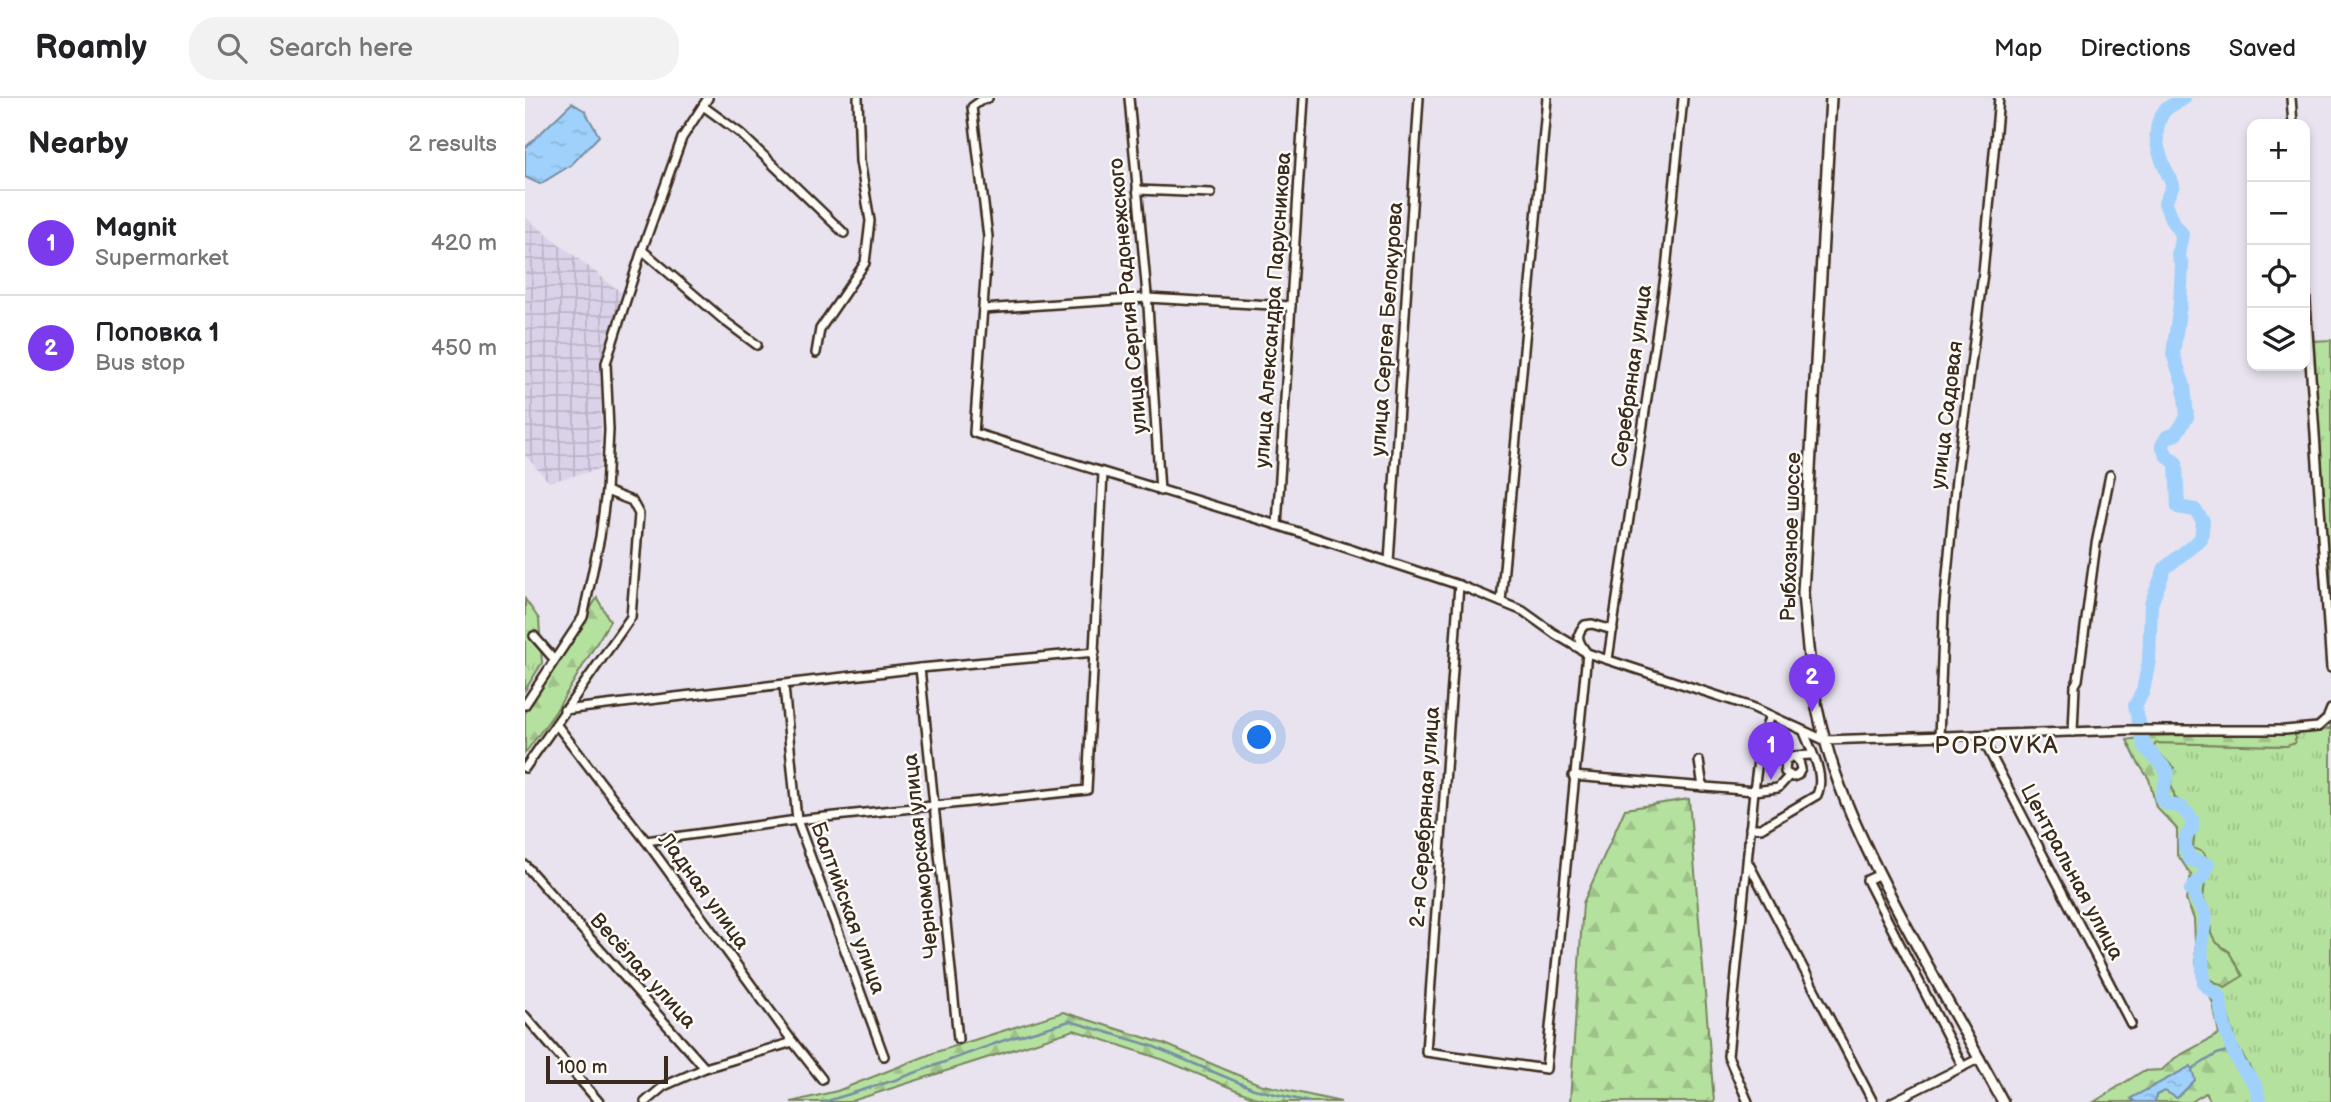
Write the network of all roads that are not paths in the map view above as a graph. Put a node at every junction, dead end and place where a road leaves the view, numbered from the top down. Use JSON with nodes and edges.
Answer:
{"nodes":[{"id":1,"x":858,"y":98,"type":"edge"},
{"id":2,"x":988,"y":98,"type":"edge"},
{"id":3,"x":1129,"y":98,"type":"edge"},
{"id":4,"x":1304,"y":98,"type":"edge"},
{"id":5,"x":1419,"y":98,"type":"edge"},
{"id":6,"x":1547,"y":98,"type":"edge"},
{"id":7,"x":1683,"y":98,"type":"edge"},
{"id":8,"x":1831,"y":98,"type":"edge"},
{"id":9,"x":1999,"y":98,"type":"edge"},
{"id":10,"x":2291,"y":98,"type":"edge"},
{"id":11,"x":706,"y":102,"type":"edge"},
{"id":12,"x":2293,"y":119,"type":"edge"},
{"id":13,"x":1137,"y":190,"type":"junction"},
{"id":14,"x":1211,"y":194,"type":"dead end"},
{"id":15,"x":844,"y":233,"type":"dead end"},
{"id":16,"x":642,"y":250,"type":"junction"},
{"id":17,"x":1147,"y":298,"type":"junction"},
{"id":18,"x":1291,"y":306,"type":"junction"},
{"id":19,"x":2306,"y":308,"type":"edge"},
{"id":20,"x":983,"y":309,"type":"junction"},
{"id":21,"x":757,"y":345,"type":"dead end"},
{"id":22,"x":816,"y":353,"type":"dead end"},
{"id":23,"x":1103,"y":473,"type":"junction"},
{"id":24,"x":2110,"y":475,"type":"dead end"},
{"id":25,"x":606,"y":491,"type":"junction"},
{"id":26,"x":1160,"y":491,"type":"junction"},
{"id":27,"x":1277,"y":525,"type":"junction"},
{"id":28,"x":1389,"y":562,"type":"junction"},
{"id":29,"x":1459,"y":585,"type":"junction"},
{"id":30,"x":1501,"y":602,"type":"junction"},
{"id":31,"x":1613,"y":629,"type":"junction"},
{"id":32,"x":534,"y":636,"type":"dead end"},
{"id":33,"x":1095,"y":652,"type":"junction"},
{"id":34,"x":1587,"y":653,"type":"junction"},
{"id":35,"x":554,"y":659,"type":"junction"},
{"id":36,"x":1608,"y":659,"type":"junction"},
{"id":37,"x":920,"y":668,"type":"junction"},
{"id":38,"x":2331,"y":668,"type":"edge"},
{"id":39,"x":784,"y":686,"type":"junction"},
{"id":40,"x":525,"y":705,"type":"edge"},
{"id":41,"x":2331,"y":709,"type":"edge"},
{"id":42,"x":564,"y":710,"type":"junction"},
{"id":43,"x":1770,"y":715,"type":"junction"},
{"id":44,"x":557,"y":724,"type":"junction"},
{"id":45,"x":1804,"y":732,"type":"junction"},
{"id":46,"x":2073,"y":733,"type":"junction"},
{"id":47,"x":1981,"y":736,"type":"junction"},
{"id":48,"x":1939,"y":738,"type":"junction"},
{"id":49,"x":1824,"y":740,"type":"junction"},
{"id":50,"x":1812,"y":755,"type":"junction"},
{"id":51,"x":1793,"y":756,"type":"junction"},
{"id":52,"x":1699,"y":761,"type":"dead end"},
{"id":53,"x":525,"y":768,"type":"edge"},
{"id":54,"x":1573,"y":776,"type":"junction"},
{"id":55,"x":1789,"y":776,"type":"junction"},
{"id":56,"x":1703,"y":787,"type":"junction"},
{"id":57,"x":1754,"y":791,"type":"junction"},
{"id":58,"x":933,"y":807,"type":"junction"},
{"id":59,"x":797,"y":820,"type":"junction"},
{"id":60,"x":1750,"y":828,"type":"junction"},
{"id":61,"x":646,"y":841,"type":"junction"},
{"id":62,"x":1748,"y":862,"type":"junction"},
{"id":63,"x":525,"y":865,"type":"edge"},
{"id":64,"x":1880,"y":874,"type":"junction"},
{"id":65,"x":525,"y":1016,"type":"edge"},
{"id":66,"x":2131,"y":1024,"type":"dead end"},
{"id":67,"x":958,"y":1040,"type":"dead end"},
{"id":68,"x":793,"y":1042,"type":"junction"},
{"id":69,"x":884,"y":1056,"type":"dead end"},
{"id":70,"x":1980,"y":1058,"type":"junction"},
{"id":71,"x":1963,"y":1067,"type":"junction"},
{"id":72,"x":705,"y":1068,"type":"junction"},
{"id":73,"x":822,"y":1079,"type":"dead end"},
{"id":74,"x":599,"y":1102,"type":"edge"},
{"id":75,"x":645,"y":1102,"type":"edge"},
{"id":76,"x":1748,"y":1102,"type":"edge"},
{"id":77,"x":1873,"y":1102,"type":"edge"},
{"id":78,"x":1892,"y":1102,"type":"edge"},
{"id":79,"x":2003,"y":1102,"type":"edge"}],
"edges":[{"from":1,"to":22,"type":"street"},
{"from":2,"to":20,"type":"street"},
{"from":3,"to":13,"type":"street","name":"улица Сергия Радонежского"},
{"from":4,"to":18,"type":"street","name":"улица Александра Парусникова"},
{"from":5,"to":28,"type":"street","name":"улица Сергея Белокурова"},
{"from":6,"to":30,"type":"street"},
{"from":7,"to":31,"type":"street","name":"Серебряная улица"},
{"from":8,"to":49,"type":"street","name":"Рыбхозное шоссе"},
{"from":9,"to":48,"type":"street","name":"улица Садовая"},
{"from":10,"to":12,"type":"street"},
{"from":11,"to":15,"type":"street"},
{"from":11,"to":16,"type":"street"},
{"from":13,"to":14,"type":"street"},
{"from":13,"to":17,"type":"street","name":"улица Сергия Радонежского"},
{"from":16,"to":21,"type":"street"},
{"from":16,"to":25,"type":"street"},
{"from":17,"to":18,"type":"street"},
{"from":17,"to":20,"type":"street"},
{"from":17,"to":26,"type":"street","name":"улица Сергия Радонежского"},
{"from":18,"to":27,"type":"street","name":"улица Александра Парусникова"},
{"from":19,"to":38,"type":"street"},
{"from":20,"to":23,"type":"street"},
{"from":23,"to":26,"type":"street"},
{"from":23,"to":33,"type":"street"},
{"from":24,"to":46,"type":"street"},
{"from":25,"to":35,"type":"street"},
{"from":25,"to":42,"type":"street"},
{"from":26,"to":27,"type":"street"},
{"from":27,"to":28,"type":"street"},
{"from":28,"to":29,"type":"street"},
{"from":29,"to":30,"type":"street"},
{"from":29,"to":54,"type":"street","name":"2-я Серебряная улица"},
{"from":30,"to":34,"type":"street"},
{"from":31,"to":34,"type":"street"},
{"from":31,"to":36,"type":"street","name":"Серебряная улица"},
{"from":32,"to":35,"type":"street"},
{"from":33,"to":37,"type":"street"},
{"from":33,"to":58,"type":"street"},
{"from":34,"to":36,"type":"street"},
{"from":34,"to":54,"type":"street"},
{"from":35,"to":40,"type":"street"},
{"from":36,"to":43,"type":"street"},
{"from":37,"to":39,"type":"street"},
{"from":37,"to":58,"type":"street","name":"Черноморская улица"},
{"from":39,"to":42,"type":"street"},
{"from":39,"to":59,"type":"street","name":"Балтийская улица"},
{"from":41,"to":46,"type":"street"},
{"from":42,"to":44,"type":"street"},
{"from":43,"to":45,"type":"street"},
{"from":43,"to":57,"type":"street"},
{"from":44,"to":53,"type":"street"},
{"from":44,"to":61,"type":"street","name":"Ладная улица"},
{"from":45,"to":49,"type":"street"},
{"from":45,"to":50,"type":"street"},
{"from":46,"to":47,"type":"street"},
{"from":47,"to":48,"type":"street"},
{"from":47,"to":66,"type":"street","name":"Центральная улица"},
{"from":48,"to":49,"type":"street"},
{"from":49,"to":64,"type":"street","name":"Рыбхозное шоссе"},
{"from":50,"to":51,"type":"street"},
{"from":50,"to":60,"type":"street"},
{"from":51,"to":55,"type":"street"},
{"from":51,"to":55,"type":"street"},
{"from":52,"to":56,"type":"street"},
{"from":54,"to":56,"type":"street"},
{"from":55,"to":57,"type":"street"},
{"from":56,"to":57,"type":"street"},
{"from":57,"to":60,"type":"street"},
{"from":58,"to":59,"type":"street"},
{"from":58,"to":67,"type":"street","name":"Черноморская улица"},
{"from":59,"to":61,"type":"street"},
{"from":59,"to":69,"type":"street","name":"Балтийская улица"},
{"from":60,"to":62,"type":"street"},
{"from":61,"to":68,"type":"street","name":"Ладная улица"},
{"from":62,"to":76,"type":"street"},
{"from":62,"to":77,"type":"street"},
{"from":63,"to":72,"type":"street","name":"Весёлая улица"},
{"from":64,"to":70,"type":"street","name":"Рыбхозное шоссе"},
{"from":64,"to":71,"type":"street"},
{"from":65,"to":74,"type":"street"},
{"from":68,"to":72,"type":"street"},
{"from":68,"to":73,"type":"street","name":"Ладная улица"},
{"from":70,"to":71,"type":"street"},
{"from":70,"to":79,"type":"street","name":"Рыбхозное шоссе"},
{"from":71,"to":78,"type":"street"},
{"from":72,"to":75,"type":"street"}]}
